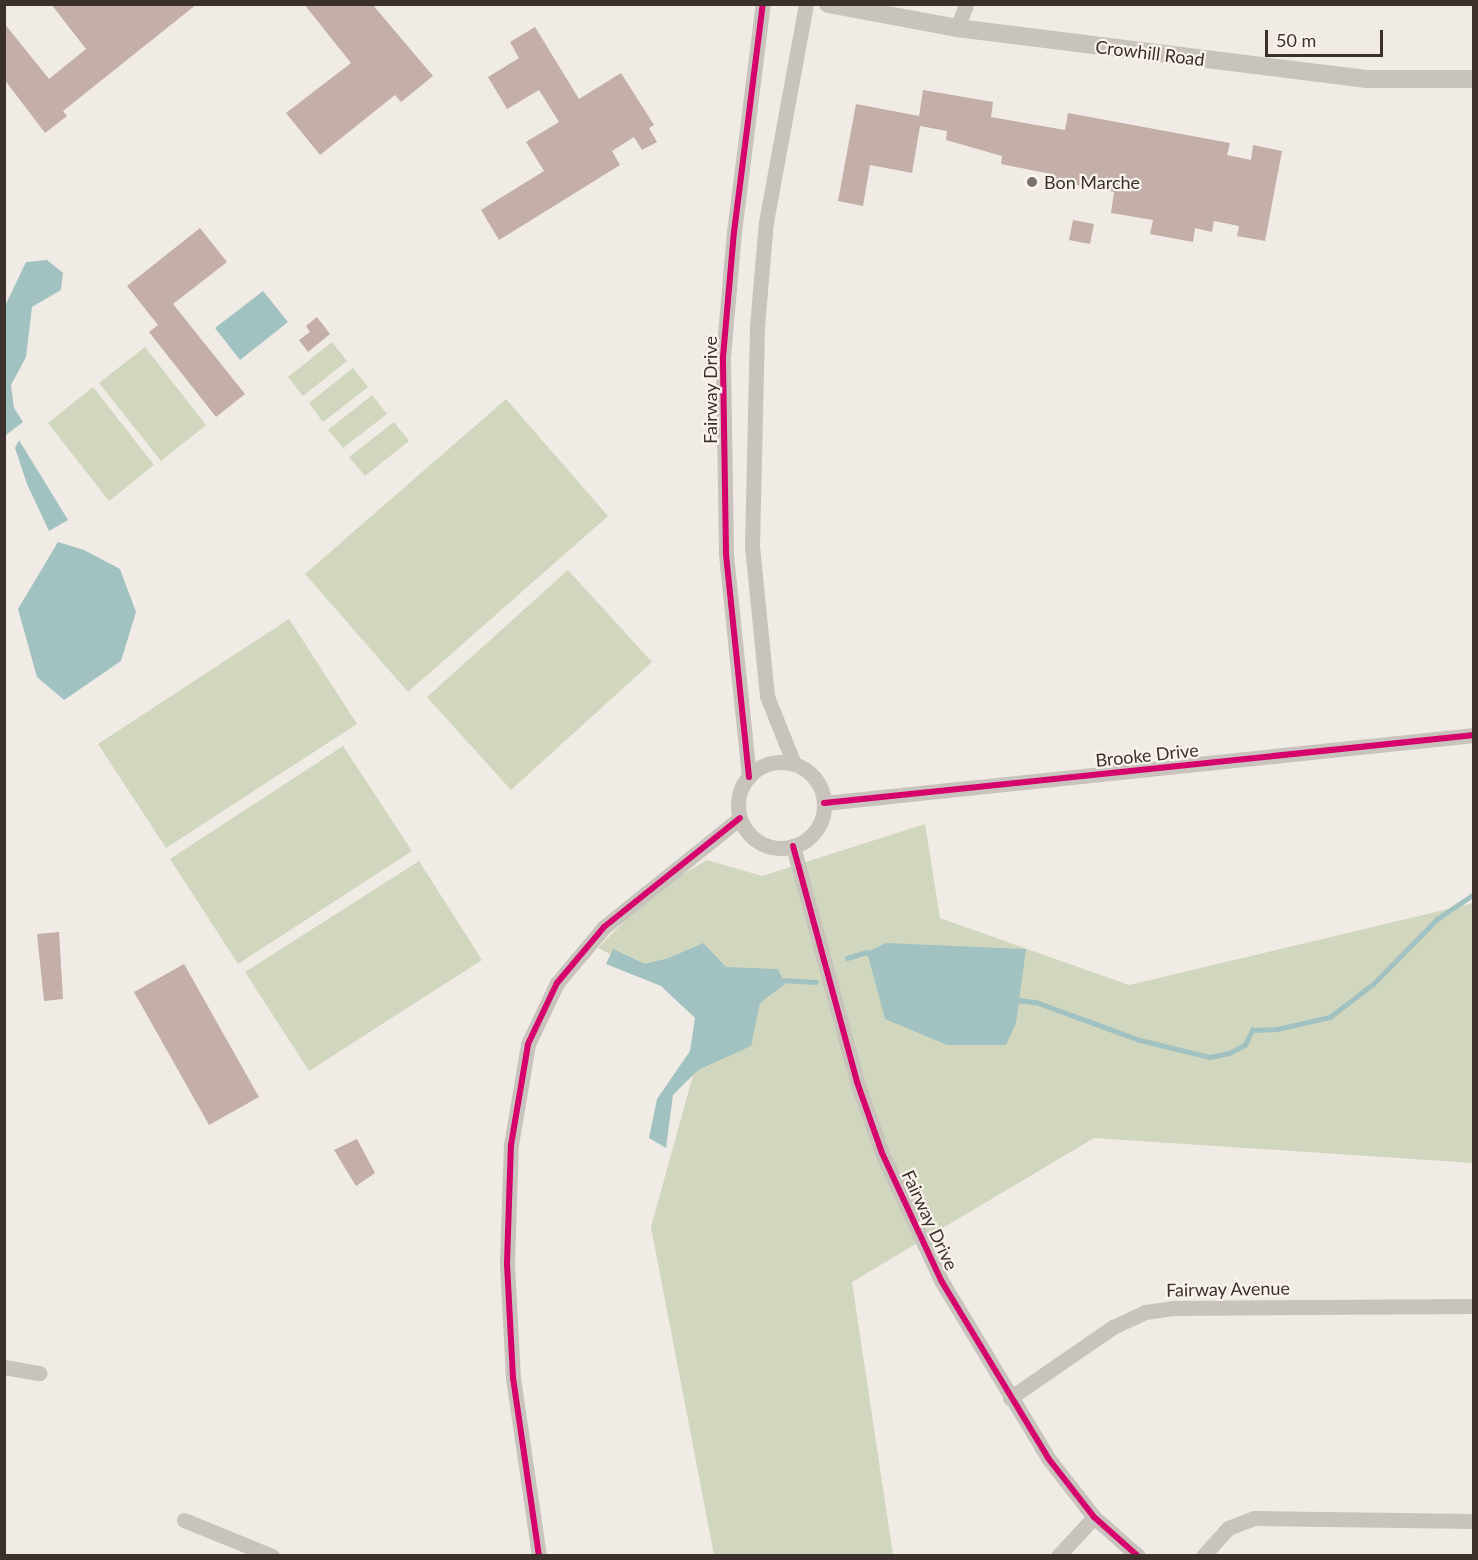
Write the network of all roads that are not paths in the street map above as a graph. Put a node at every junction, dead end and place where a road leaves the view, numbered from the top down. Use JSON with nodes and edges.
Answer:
{"nodes":[{"id":1,"x":763,"y":4,"type":"edge"},
{"id":2,"x":806,"y":4,"type":"edge"},
{"id":3,"x":828,"y":4,"type":"edge"},
{"id":4,"x":966,"y":4,"type":"edge"},
{"id":5,"x":957,"y":28,"type":"junction"},
{"id":6,"x":1473,"y":79,"type":"edge"},
{"id":7,"x":1473,"y":735,"type":"edge"},
{"id":8,"x":794,"y":764,"type":"junction"},
{"id":9,"x":749,"y":777,"type":"junction"},
{"id":10,"x":824,"y":803,"type":"junction"},
{"id":11,"x":740,"y":818,"type":"junction"},
{"id":12,"x":794,"y":846,"type":"junction"},
{"id":13,"x":1473,"y":1306,"type":"edge"},
{"id":14,"x":4,"y":1367,"type":"edge"},
{"id":15,"x":39,"y":1373,"type":"dead end"},
{"id":16,"x":1010,"y":1398,"type":"junction"},
{"id":17,"x":1094,"y":1517,"type":"junction"},
{"id":18,"x":184,"y":1520,"type":"dead end"},
{"id":19,"x":1473,"y":1521,"type":"edge"},
{"id":20,"x":272,"y":1556,"type":"edge"},
{"id":21,"x":539,"y":1556,"type":"edge"},
{"id":22,"x":1058,"y":1556,"type":"edge"},
{"id":23,"x":1138,"y":1556,"type":"edge"},
{"id":24,"x":1203,"y":1556,"type":"edge"}],
"edges":[{"from":1,"to":9,"type":"street","name":"Fairway Drive"},
{"from":2,"to":8,"type":"street"},
{"from":3,"to":5,"type":"street","name":"Crowhill Road"},
{"from":4,"to":5,"type":"street"},
{"from":5,"to":6,"type":"street","name":"Crowhill Road"},
{"from":7,"to":10,"type":"street","name":"Brooke Drive"},
{"from":8,"to":9,"type":"street"},
{"from":8,"to":10,"type":"street"},
{"from":9,"to":11,"type":"street"},
{"from":10,"to":12,"type":"street"},
{"from":11,"to":12,"type":"street"},
{"from":11,"to":21,"type":"street"},
{"from":12,"to":16,"type":"street","name":"Fairway Drive"},
{"from":13,"to":16,"type":"street","name":"Fairway Avenue"},
{"from":14,"to":15,"type":"street"},
{"from":16,"to":17,"type":"street","name":"Fairway Drive"},
{"from":17,"to":22,"type":"street"},
{"from":17,"to":23,"type":"street","name":"Fairway Drive"},
{"from":18,"to":20,"type":"street"},
{"from":19,"to":24,"type":"street"}]}
